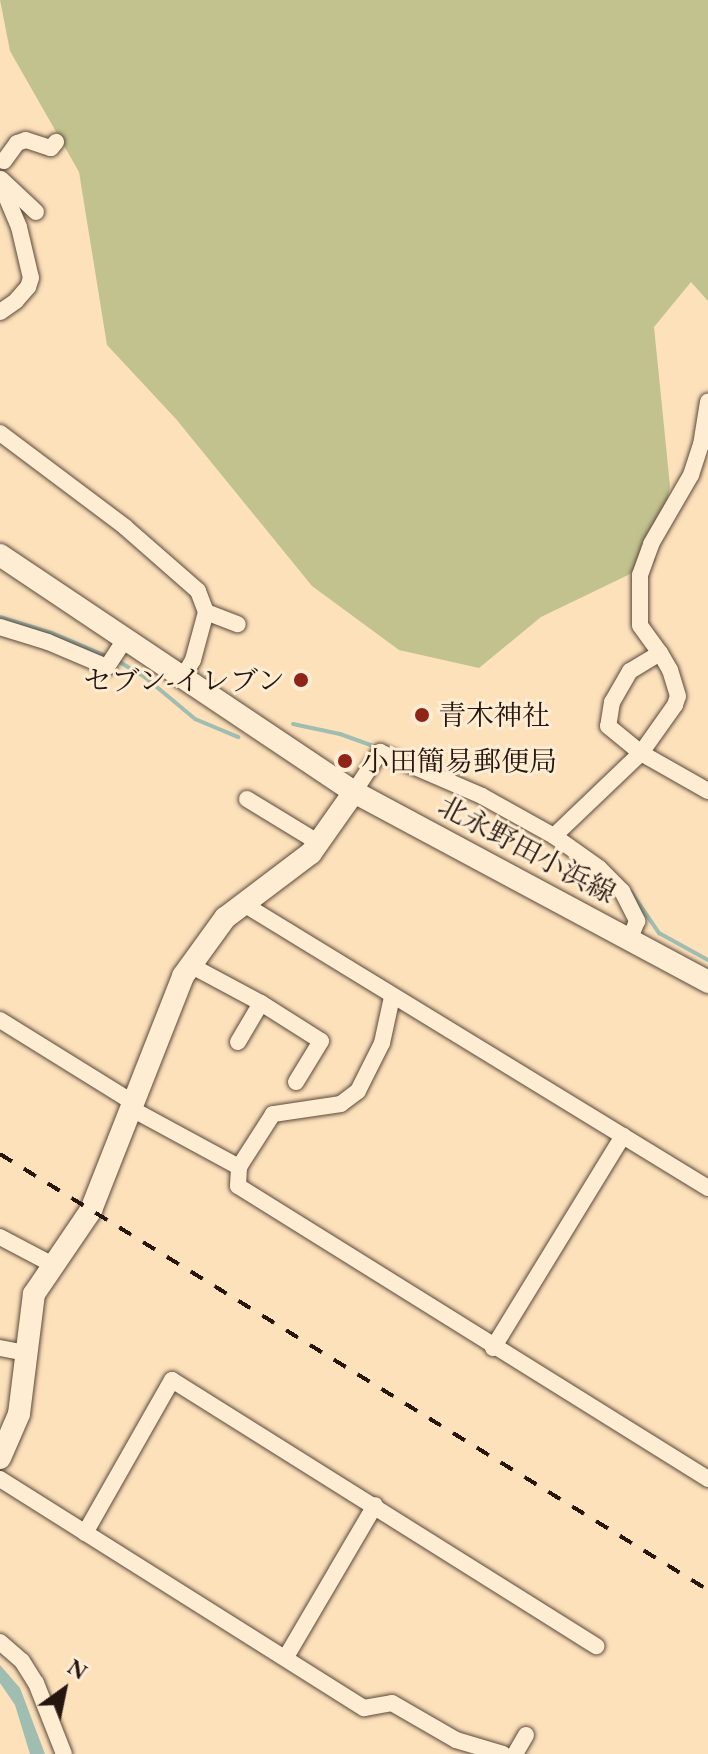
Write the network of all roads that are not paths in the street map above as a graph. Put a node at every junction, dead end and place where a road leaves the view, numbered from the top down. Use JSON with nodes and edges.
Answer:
{"nodes":[{"id":1,"x":56,"y":142,"type":"dead end"},
{"id":2,"x":1,"y":161,"type":"edge"},
{"id":3,"x":0,"y":180,"type":"edge"},
{"id":4,"x":36,"y":212,"type":"dead end"},
{"id":5,"x":0,"y":312,"type":"edge"},
{"id":6,"x":708,"y":402,"type":"edge"},
{"id":7,"x":0,"y":433,"type":"edge"},
{"id":8,"x":0,"y":555,"type":"edge"},
{"id":9,"x":206,"y":612,"type":"junction"},
{"id":10,"x":238,"y":624,"type":"dead end"},
{"id":11,"x":0,"y":627,"type":"edge"},
{"id":12,"x":121,"y":645,"type":"junction"},
{"id":13,"x":660,"y":653,"type":"junction"},
{"id":14,"x":182,"y":678,"type":"junction"},
{"id":15,"x":641,"y":753,"type":"junction"},
{"id":16,"x":708,"y":791,"type":"edge"},
{"id":17,"x":354,"y":792,"type":"junction"},
{"id":18,"x":247,"y":799,"type":"dead end"},
{"id":19,"x":558,"y":832,"type":"junction"},
{"id":20,"x":319,"y":843,"type":"junction"},
{"id":21,"x":242,"y":903,"type":"junction"},
{"id":22,"x":630,"y":938,"type":"junction"},
{"id":23,"x":190,"y":965,"type":"junction"},
{"id":24,"x":708,"y":982,"type":"edge"},
{"id":25,"x":392,"y":997,"type":"junction"},
{"id":26,"x":261,"y":1003,"type":"junction"},
{"id":27,"x":0,"y":1020,"type":"edge"},
{"id":28,"x":238,"y":1042,"type":"dead end"},
{"id":29,"x":296,"y":1082,"type":"dead end"},
{"id":30,"x":133,"y":1106,"type":"junction"},
{"id":31,"x":623,"y":1136,"type":"junction"},
{"id":32,"x":239,"y":1167,"type":"junction"},
{"id":33,"x":708,"y":1188,"type":"edge"},
{"id":34,"x":0,"y":1237,"type":"edge"},
{"id":35,"x":53,"y":1265,"type":"junction"},
{"id":36,"x":0,"y":1348,"type":"edge"},
{"id":37,"x":493,"y":1348,"type":"junction"},
{"id":38,"x":25,"y":1353,"type":"junction"},
{"id":39,"x":0,"y":1458,"type":"edge"},
{"id":40,"x":0,"y":1479,"type":"edge"},
{"id":41,"x":708,"y":1479,"type":"edge"},
{"id":42,"x":375,"y":1505,"type":"junction"},
{"id":43,"x":85,"y":1533,"type":"junction"},
{"id":44,"x":0,"y":1642,"type":"edge"},
{"id":45,"x":596,"y":1646,"type":"dead end"},
{"id":46,"x":286,"y":1657,"type":"junction"},
{"id":47,"x":526,"y":1735,"type":"dead end"},
{"id":48,"x":64,"y":1754,"type":"edge"},
{"id":49,"x":503,"y":1754,"type":"edge"},
{"id":50,"x":515,"y":1754,"type":"edge"}],
"edges":[{"from":1,"to":2,"type":"street"},
{"from":3,"to":4,"type":"street"},
{"from":3,"to":5,"type":"street"},
{"from":6,"to":13,"type":"street"},
{"from":7,"to":9,"type":"street"},
{"from":8,"to":12,"type":"main road","name":"北永野田小浜線"},
{"from":9,"to":10,"type":"street"},
{"from":9,"to":14,"type":"street"},
{"from":11,"to":12,"type":"street"},
{"from":12,"to":14,"type":"main road","name":"北永野田小浜線"},
{"from":13,"to":15,"type":"street"},
{"from":13,"to":15,"type":"street"},
{"from":14,"to":17,"type":"main road","name":"北永野田小浜線"},
{"from":15,"to":16,"type":"street"},
{"from":15,"to":19,"type":"street"},
{"from":17,"to":19,"type":"street"},
{"from":17,"to":20,"type":"main road"},
{"from":17,"to":22,"type":"main road","name":"北永野田小浜線"},
{"from":18,"to":20,"type":"street"},
{"from":19,"to":22,"type":"street"},
{"from":20,"to":21,"type":"main road"},
{"from":21,"to":23,"type":"main road"},
{"from":21,"to":25,"type":"street"},
{"from":22,"to":24,"type":"main road","name":"北永野田小浜線"},
{"from":23,"to":26,"type":"street"},
{"from":23,"to":30,"type":"main road"},
{"from":25,"to":31,"type":"street"},
{"from":25,"to":32,"type":"street"},
{"from":26,"to":28,"type":"street"},
{"from":26,"to":29,"type":"street"},
{"from":27,"to":30,"type":"street"},
{"from":30,"to":32,"type":"street"},
{"from":30,"to":35,"type":"main road"},
{"from":31,"to":33,"type":"street"},
{"from":31,"to":37,"type":"street"},
{"from":32,"to":37,"type":"street"},
{"from":34,"to":35,"type":"street"},
{"from":35,"to":38,"type":"main road"},
{"from":36,"to":38,"type":"street"},
{"from":37,"to":41,"type":"street"},
{"from":38,"to":39,"type":"main road"},
{"from":40,"to":43,"type":"street"},
{"from":42,"to":43,"type":"street"},
{"from":42,"to":45,"type":"street"},
{"from":42,"to":46,"type":"street"},
{"from":43,"to":46,"type":"street"},
{"from":44,"to":48,"type":"street"},
{"from":46,"to":49,"type":"street"},
{"from":47,"to":50,"type":"street"}]}
